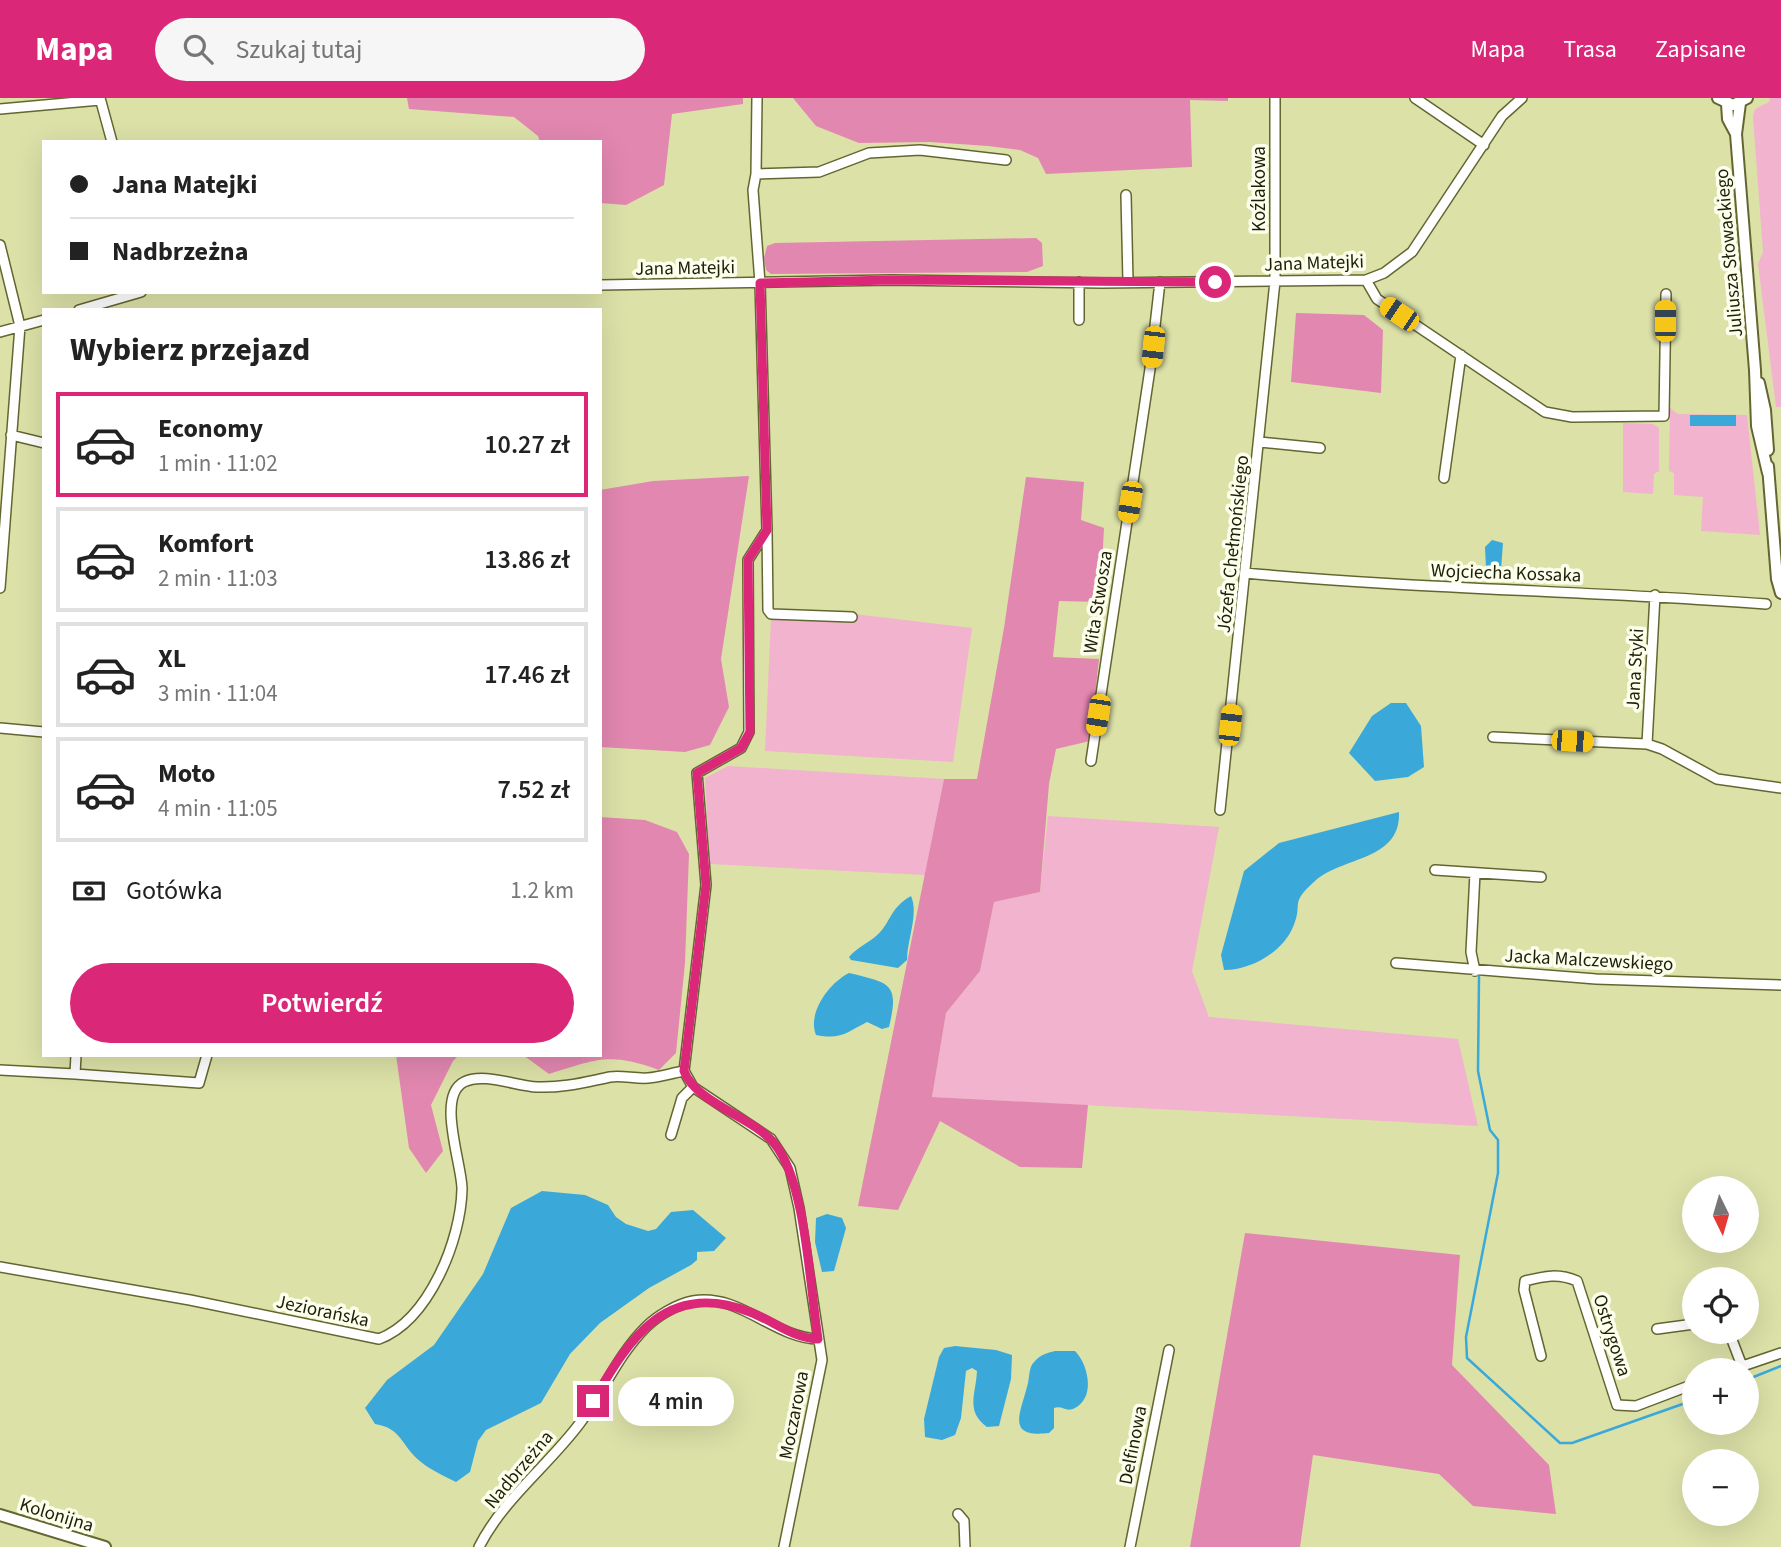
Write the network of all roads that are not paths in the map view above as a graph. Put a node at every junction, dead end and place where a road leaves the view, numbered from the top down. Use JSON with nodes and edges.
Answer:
{"nodes":[{"id":1,"x":757,"y":98,"type":"edge"},
{"id":2,"x":1275,"y":98,"type":"edge"},
{"id":3,"x":1415,"y":98,"type":"edge"},
{"id":4,"x":100,"y":99,"type":"edge"},
{"id":5,"x":1519,"y":99,"type":"edge"},
{"id":6,"x":1723,"y":101,"type":"edge"},
{"id":7,"x":1744,"y":101,"type":"edge"},
{"id":8,"x":0,"y":109,"type":"edge"},
{"id":9,"x":1736,"y":134,"type":"junction"},
{"id":10,"x":111,"y":140,"type":"edge"},
{"id":11,"x":1484,"y":145,"type":"junction"},
{"id":12,"x":1006,"y":160,"type":"dead end"},
{"id":13,"x":756,"y":174,"type":"junction"},
{"id":14,"x":1126,"y":195,"type":"dead end"},
{"id":15,"x":0,"y":246,"type":"edge"},
{"id":16,"x":1366,"y":280,"type":"junction"},
{"id":17,"x":1275,"y":281,"type":"junction"},
{"id":18,"x":1079,"y":282,"type":"junction"},
{"id":19,"x":1128,"y":282,"type":"junction"},
{"id":20,"x":1160,"y":282,"type":"junction"},
{"id":21,"x":760,"y":283,"type":"junction"},
{"id":22,"x":602,"y":285,"type":"edge"},
{"id":23,"x":134,"y":294,"type":"edge"},
{"id":24,"x":1666,"y":294,"type":"dead end"},
{"id":25,"x":86,"y":308,"type":"edge"},
{"id":26,"x":1079,"y":320,"type":"dead end"},
{"id":27,"x":42,"y":321,"type":"edge"},
{"id":28,"x":20,"y":327,"type":"junction"},
{"id":29,"x":0,"y":332,"type":"edge"},
{"id":30,"x":1461,"y":355,"type":"junction"},
{"id":31,"x":11,"y":435,"type":"junction"},
{"id":32,"x":1261,"y":442,"type":"junction"},
{"id":33,"x":42,"y":443,"type":"edge"},
{"id":34,"x":1320,"y":448,"type":"dead end"},
{"id":35,"x":1444,"y":478,"type":"dead end"},
{"id":36,"x":767,"y":530,"type":"junction"},
{"id":37,"x":1779,"y":572,"type":"edge"},
{"id":38,"x":1245,"y":573,"type":"junction"},
{"id":39,"x":0,"y":588,"type":"edge"},
{"id":40,"x":1781,"y":593,"type":"edge"},
{"id":41,"x":1655,"y":595,"type":"junction"},
{"id":42,"x":1766,"y":604,"type":"dead end"},
{"id":43,"x":852,"y":617,"type":"dead end"},
{"id":44,"x":0,"y":728,"type":"edge"},
{"id":45,"x":42,"y":732,"type":"edge"},
{"id":46,"x":1493,"y":737,"type":"dead end"},
{"id":47,"x":1647,"y":744,"type":"junction"},
{"id":48,"x":1091,"y":761,"type":"dead end"},
{"id":49,"x":1781,"y":788,"type":"edge"},
{"id":50,"x":1220,"y":810,"type":"dead end"},
{"id":51,"x":1435,"y":870,"type":"dead end"},
{"id":52,"x":1475,"y":873,"type":"junction"},
{"id":53,"x":1541,"y":877,"type":"dead end"},
{"id":54,"x":1396,"y":963,"type":"dead end"},
{"id":55,"x":1475,"y":971,"type":"junction"},
{"id":56,"x":1781,"y":985,"type":"edge"},
{"id":57,"x":76,"y":1057,"type":"edge"},
{"id":58,"x":206,"y":1057,"type":"edge"},
{"id":59,"x":0,"y":1070,"type":"edge"},
{"id":60,"x":684,"y":1071,"type":"junction"},
{"id":61,"x":75,"y":1073,"type":"junction"},
{"id":62,"x":693,"y":1087,"type":"junction"},
{"id":63,"x":671,"y":1135,"type":"dead end"},
{"id":64,"x":0,"y":1267,"type":"edge"},
{"id":65,"x":1682,"y":1326,"type":"edge"},
{"id":66,"x":1657,"y":1329,"type":"dead end"},
{"id":67,"x":818,"y":1339,"type":"junction"},
{"id":68,"x":1169,"y":1350,"type":"dead end"},
{"id":69,"x":1781,"y":1353,"type":"edge"},
{"id":70,"x":1541,"y":1356,"type":"dead end"},
{"id":71,"x":1759,"y":1360,"type":"edge"},
{"id":72,"x":1682,"y":1389,"type":"edge"},
{"id":73,"x":958,"y":1514,"type":"dead end"},
{"id":74,"x":0,"y":1515,"type":"edge"},
{"id":75,"x":105,"y":1547,"type":"edge"},
{"id":76,"x":479,"y":1547,"type":"edge"},
{"id":77,"x":784,"y":1547,"type":"edge"},
{"id":78,"x":965,"y":1547,"type":"edge"},
{"id":79,"x":1130,"y":1547,"type":"edge"}],
"edges":[{"from":1,"to":13,"type":"street"},
{"from":2,"to":17,"type":"street","name":"Koźlakowa"},
{"from":3,"to":11,"type":"street"},
{"from":4,"to":8,"type":"street"},
{"from":4,"to":10,"type":"street"},
{"from":5,"to":11,"type":"street","name":"Jana Matejki"},
{"from":6,"to":7,"type":"street"},
{"from":6,"to":9,"type":"street","name":"Juliusza Słowackiego"},
{"from":7,"to":9,"type":"street","name":"Juliusza Słowackiego"},
{"from":9,"to":37,"type":"street","name":"Juliusza Słowackiego"},
{"from":11,"to":16,"type":"street","name":"Jana Matejki"},
{"from":12,"to":13,"type":"street"},
{"from":13,"to":21,"type":"street"},
{"from":14,"to":19,"type":"street"},
{"from":15,"to":28,"type":"street"},
{"from":16,"to":17,"type":"street","name":"Jana Matejki"},
{"from":16,"to":30,"type":"street"},
{"from":17,"to":20,"type":"street","name":"Jana Matejki"},
{"from":17,"to":32,"type":"street","name":"Józefa Chełmońskiego"},
{"from":18,"to":19,"type":"street","name":"Jana Matejki"},
{"from":18,"to":21,"type":"street","name":"Jana Matejki"},
{"from":18,"to":26,"type":"street"},
{"from":19,"to":20,"type":"street","name":"Jana Matejki"},
{"from":20,"to":48,"type":"street","name":"Wita Stwosza"},
{"from":21,"to":22,"type":"street","name":"Jana Matejki"},
{"from":21,"to":36,"type":"street"},
{"from":23,"to":25,"type":"street"},
{"from":24,"to":30,"type":"street"},
{"from":27,"to":28,"type":"street"},
{"from":28,"to":29,"type":"street"},
{"from":28,"to":31,"type":"street"},
{"from":30,"to":35,"type":"street"},
{"from":31,"to":33,"type":"street"},
{"from":31,"to":39,"type":"street"},
{"from":32,"to":34,"type":"street"},
{"from":32,"to":38,"type":"street","name":"Józefa Chełmońskiego"},
{"from":36,"to":43,"type":"street"},
{"from":36,"to":60,"type":"street"},
{"from":37,"to":40,"type":"street","name":"Juliusza Słowackiego"},
{"from":38,"to":41,"type":"street","name":"Wojciecha Kossaka"},
{"from":38,"to":50,"type":"street","name":"Józefa Chełmońskiego"},
{"from":41,"to":42,"type":"street","name":"Wojciecha Kossaka"},
{"from":41,"to":47,"type":"street","name":"Jana Styki"},
{"from":44,"to":45,"type":"street"},
{"from":46,"to":47,"type":"street"},
{"from":47,"to":49,"type":"street"},
{"from":51,"to":52,"type":"street"},
{"from":52,"to":53,"type":"street"},
{"from":52,"to":55,"type":"street"},
{"from":54,"to":55,"type":"street","name":"Jacka Malczewskiego"},
{"from":55,"to":56,"type":"street","name":"Jacka Malczewskiego"},
{"from":57,"to":61,"type":"street"},
{"from":58,"to":61,"type":"street"},
{"from":59,"to":61,"type":"street"},
{"from":60,"to":62,"type":"street","name":"Moczarowa"},
{"from":60,"to":64,"type":"street","name":"Jeziorańska"},
{"from":62,"to":63,"type":"street"},
{"from":62,"to":67,"type":"street","name":"Moczarowa"},
{"from":65,"to":66,"type":"street"},
{"from":67,"to":76,"type":"street","name":"Nadbrzeżna"},
{"from":67,"to":77,"type":"street","name":"Moczarowa"},
{"from":68,"to":79,"type":"street","name":"Delfinowa"},
{"from":69,"to":71,"type":"street"},
{"from":70,"to":72,"type":"street","name":"Ostrygowa"},
{"from":73,"to":78,"type":"street"},
{"from":74,"to":75,"type":"street","name":"Kolonijna"}]}
